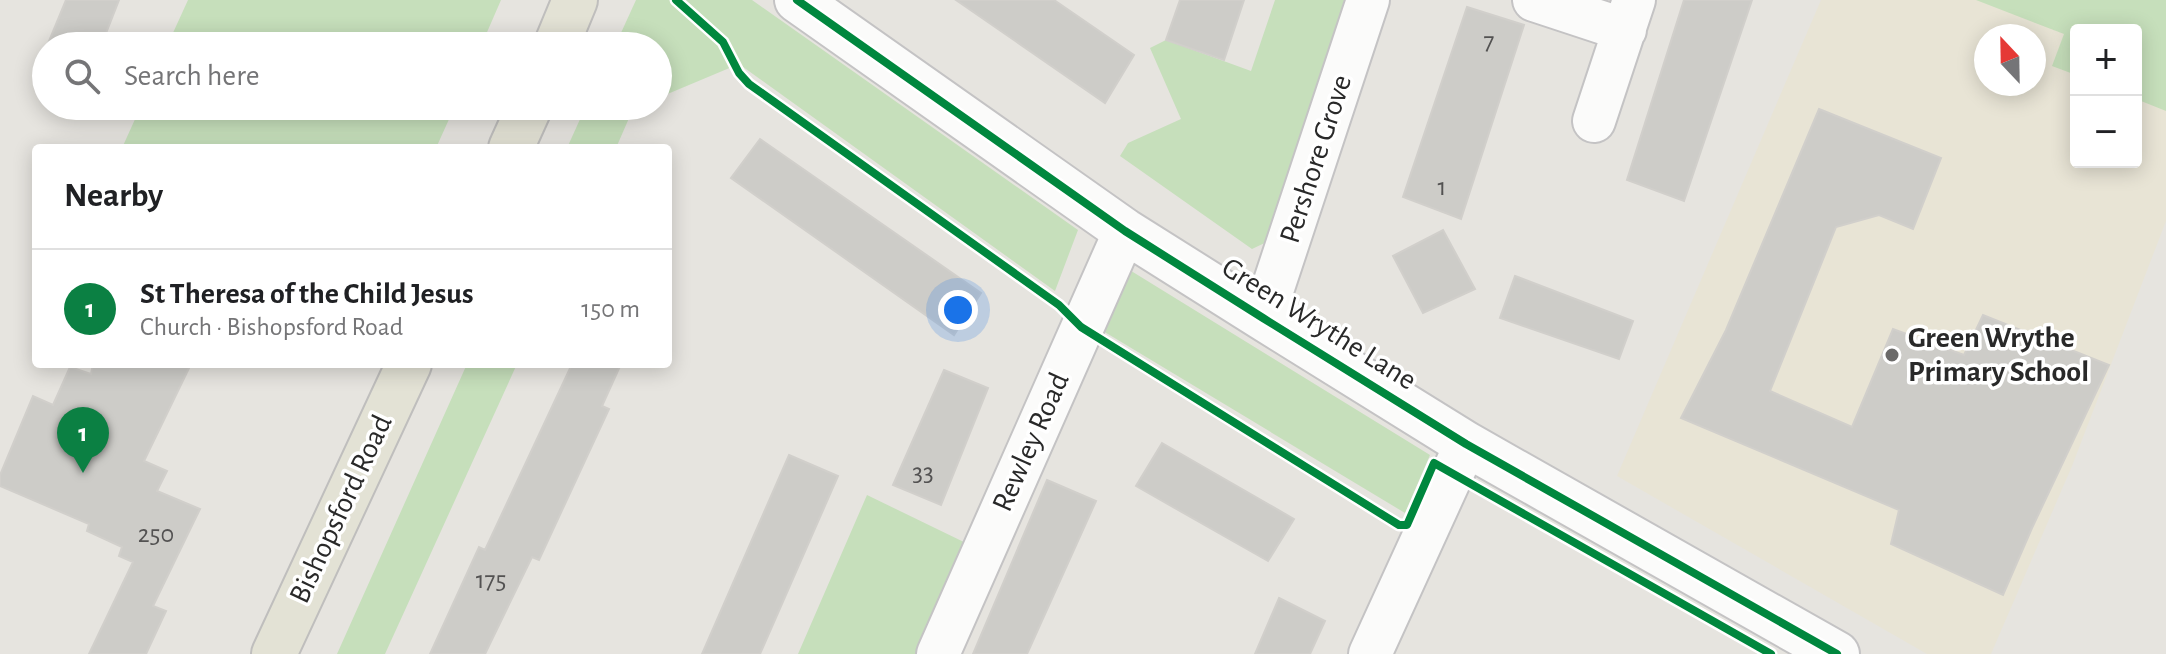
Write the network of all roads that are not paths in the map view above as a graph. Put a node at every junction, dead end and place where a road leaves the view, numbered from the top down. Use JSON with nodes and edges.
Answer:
{"nodes":[{"id":1,"x":575,"y":0,"type":"edge"},
{"id":2,"x":797,"y":0,"type":"edge"},
{"id":3,"x":1368,"y":0,"type":"edge"},
{"id":4,"x":1534,"y":0,"type":"edge"},
{"id":5,"x":1629,"y":15,"type":"edge"},
{"id":6,"x":562,"y":32,"type":"edge"},
{"id":7,"x":524,"y":120,"type":"edge"},
{"id":8,"x":1594,"y":121,"type":"dead end"},
{"id":9,"x":513,"y":144,"type":"edge"},
{"id":10,"x":1125,"y":231,"type":"junction"},
{"id":11,"x":1263,"y":318,"type":"junction"},
{"id":12,"x":407,"y":368,"type":"edge"},
{"id":13,"x":1466,"y":444,"type":"junction"},
{"id":14,"x":274,"y":654,"type":"edge"},
{"id":15,"x":938,"y":654,"type":"edge"},
{"id":16,"x":1370,"y":654,"type":"edge"},
{"id":17,"x":1837,"y":654,"type":"edge"}],
"edges":[{"from":1,"to":6,"type":"main road"},
{"from":2,"to":10,"type":"street","name":"Green Wrythe Lane"},
{"from":3,"to":11,"type":"street","name":"Pershore Grove"},
{"from":4,"to":5,"type":"street"},
{"from":5,"to":8,"type":"street"},
{"from":7,"to":9,"type":"main road"},
{"from":10,"to":11,"type":"street","name":"Green Wrythe Lane"},
{"from":10,"to":15,"type":"street","name":"Rewley Road"},
{"from":11,"to":13,"type":"street","name":"Green Wrythe Lane"},
{"from":12,"to":14,"type":"main road","name":"Bishopsford Road"},
{"from":13,"to":16,"type":"street"},
{"from":13,"to":17,"type":"street","name":"Green Wrythe Lane"}]}
